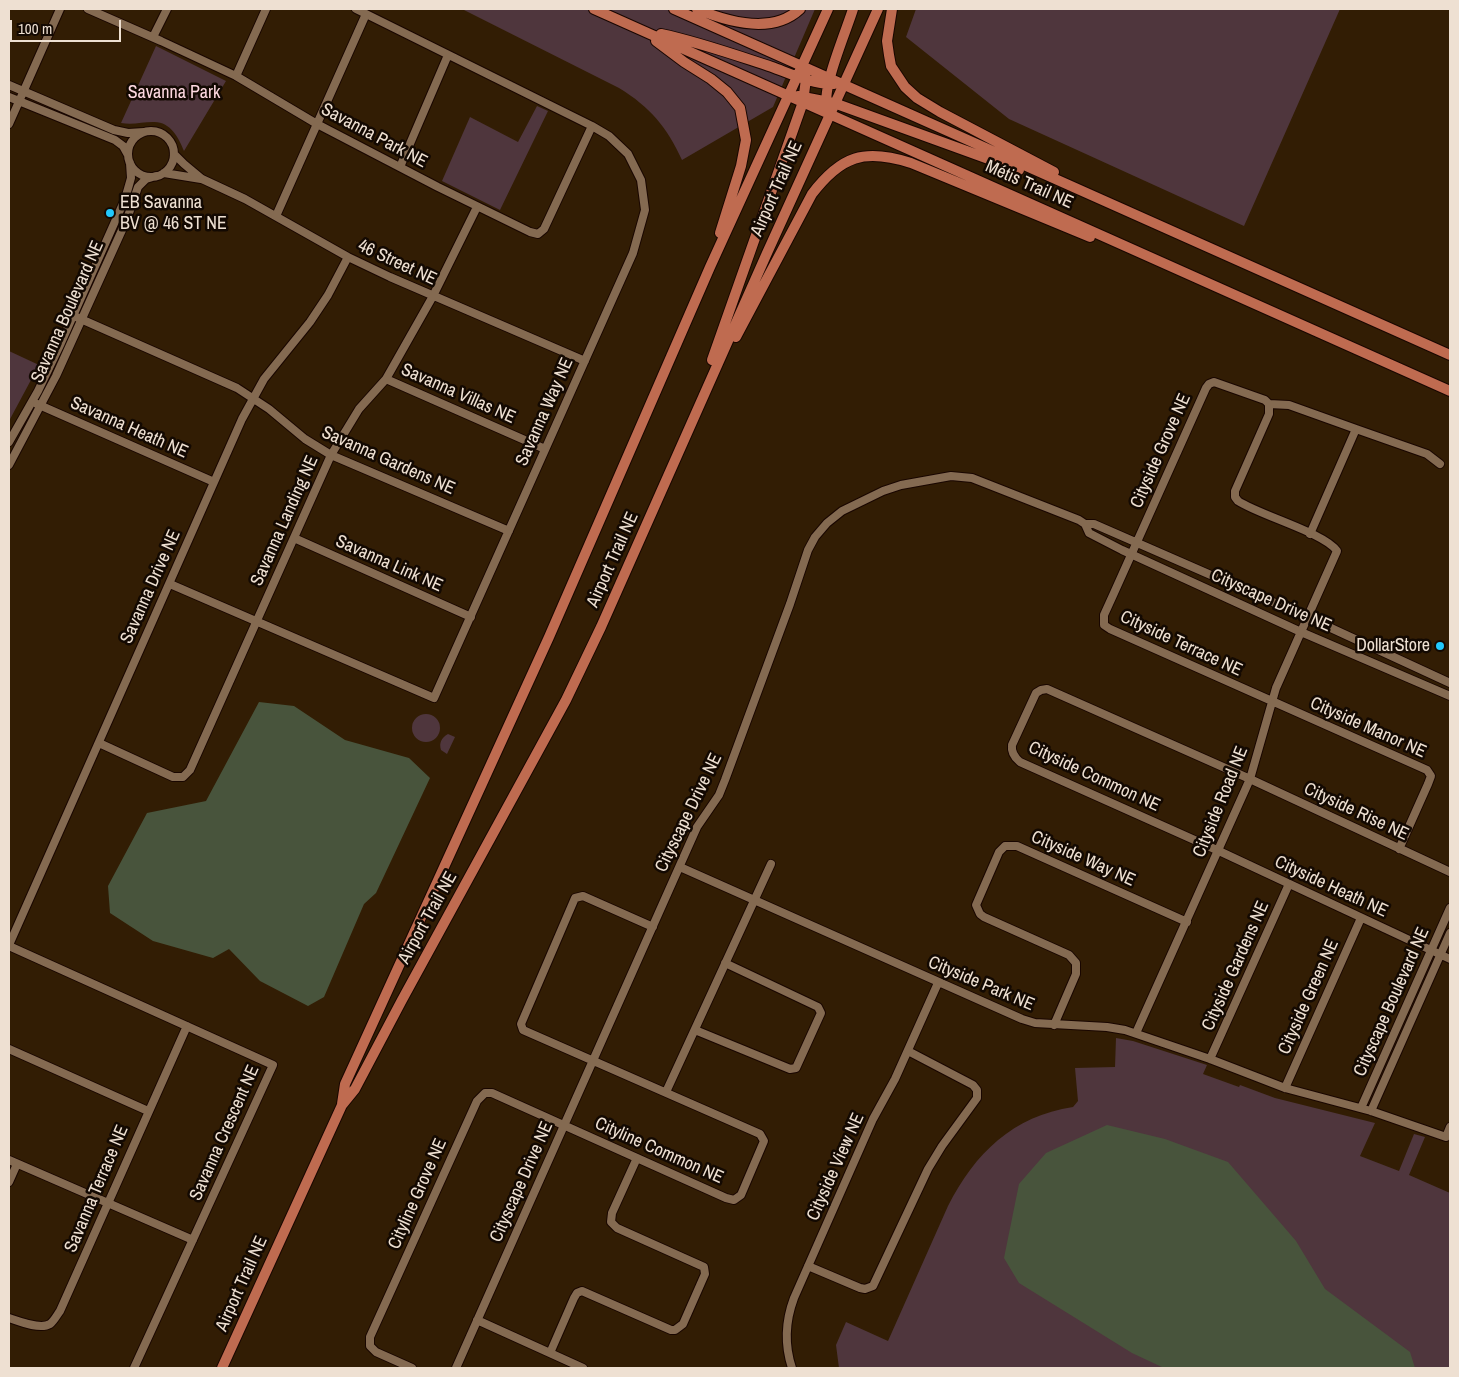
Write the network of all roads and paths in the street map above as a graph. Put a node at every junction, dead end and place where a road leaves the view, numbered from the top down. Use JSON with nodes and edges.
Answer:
{"nodes":[{"id":1,"x":60,"y":9,"type":"edge"},
{"id":2,"x":88,"y":9,"type":"edge"},
{"id":3,"x":166,"y":9,"type":"edge"},
{"id":4,"x":266,"y":9,"type":"edge"},
{"id":5,"x":356,"y":9,"type":"edge"},
{"id":6,"x":594,"y":9,"type":"edge"},
{"id":7,"x":674,"y":9,"type":"edge"},
{"id":8,"x":697,"y":9,"type":"edge"},
{"id":9,"x":800,"y":9,"type":"edge"},
{"id":10,"x":828,"y":9,"type":"edge"},
{"id":11,"x":853,"y":9,"type":"edge"},
{"id":12,"x":878,"y":9,"type":"edge"},
{"id":13,"x":892,"y":9,"type":"edge"},
{"id":14,"x":366,"y":14,"type":"junction"},
{"id":15,"x":641,"y":29,"type":"junction"},
{"id":16,"x":153,"y":37,"type":"junction"},
{"id":17,"x":448,"y":55,"type":"junction"},
{"id":18,"x":802,"y":74,"type":"junction"},
{"id":19,"x":236,"y":76,"type":"junction"},
{"id":20,"x":829,"y":82,"type":"junction"},
{"id":21,"x":843,"y":84,"type":"junction"},
{"id":22,"x":9,"y":85,"type":"edge"},
{"id":23,"x":23,"y":91,"type":"junction"},
{"id":24,"x":788,"y":95,"type":"junction"},
{"id":25,"x":9,"y":97,"type":"edge"},
{"id":26,"x":804,"y":99,"type":"junction"},
{"id":27,"x":18,"y":101,"type":"junction"},
{"id":28,"x":830,"y":102,"type":"junction"},
{"id":29,"x":829,"y":114,"type":"junction"},
{"id":30,"x":9,"y":124,"type":"edge"},
{"id":31,"x":317,"y":124,"type":"junction"},
{"id":32,"x":592,"y":126,"type":"junction"},
{"id":33,"x":144,"y":132,"type":"junction"},
{"id":34,"x":174,"y":154,"type":"junction"},
{"id":35,"x":129,"y":159,"type":"junction"},
{"id":36,"x":400,"y":166,"type":"junction"},
{"id":37,"x":160,"y":175,"type":"junction"},
{"id":38,"x":202,"y":179,"type":"junction"},
{"id":39,"x":1072,"y":187,"type":"junction"},
{"id":40,"x":477,"y":207,"type":"junction"},
{"id":41,"x":1132,"y":214,"type":"junction"},
{"id":42,"x":276,"y":216,"type":"junction"},
{"id":43,"x":348,"y":257,"type":"junction"},
{"id":44,"x":710,"y":267,"type":"junction"},
{"id":45,"x":1214,"y":285,"type":"junction"},
{"id":46,"x":434,"y":296,"type":"junction"},
{"id":47,"x":74,"y":316,"type":"junction"},
{"id":48,"x":82,"y":320,"type":"junction"},
{"id":49,"x":1450,"y":356,"type":"edge"},
{"id":50,"x":585,"y":361,"type":"junction"},
{"id":51,"x":386,"y":379,"type":"junction"},
{"id":52,"x":1450,"y":391,"type":"edge"},
{"id":53,"x":253,"y":397,"type":"junction"},
{"id":54,"x":32,"y":401,"type":"junction"},
{"id":55,"x":1270,"y":404,"type":"junction"},
{"id":56,"x":42,"y":406,"type":"junction"},
{"id":57,"x":688,"y":429,"type":"junction"},
{"id":58,"x":1356,"y":429,"type":"junction"},
{"id":59,"x":9,"y":442,"type":"edge"},
{"id":60,"x":545,"y":449,"type":"junction"},
{"id":61,"x":331,"y":455,"type":"junction"},
{"id":62,"x":1440,"y":464,"type":"dead end"},
{"id":63,"x":9,"y":466,"type":"edge"},
{"id":64,"x":214,"y":482,"type":"junction"},
{"id":65,"x":1085,"y":524,"type":"junction"},
{"id":66,"x":509,"y":531,"type":"junction"},
{"id":67,"x":1310,"y":534,"type":"junction"},
{"id":68,"x":294,"y":538,"type":"junction"},
{"id":69,"x":1136,"y":542,"type":"junction"},
{"id":70,"x":1131,"y":554,"type":"junction"},
{"id":71,"x":170,"y":584,"type":"junction"},
{"id":72,"x":471,"y":617,"type":"junction"},
{"id":73,"x":1307,"y":617,"type":"junction"},
{"id":74,"x":257,"y":621,"type":"junction"},
{"id":75,"x":1301,"y":632,"type":"junction"},
{"id":76,"x":1450,"y":683,"type":"edge"},
{"id":77,"x":1450,"y":696,"type":"edge"},
{"id":78,"x":1272,"y":702,"type":"junction"},
{"id":79,"x":99,"y":743,"type":"junction"},
{"id":80,"x":1250,"y":779,"type":"junction"},
{"id":81,"x":1399,"y":848,"type":"junction"},
{"id":82,"x":1219,"y":851,"type":"junction"},
{"id":83,"x":771,"y":864,"type":"dead end"},
{"id":84,"x":680,"y":867,"type":"junction"},
{"id":85,"x":1450,"y":872,"type":"edge"},
{"id":86,"x":1289,"y":884,"type":"junction"},
{"id":87,"x":754,"y":900,"type":"junction"},
{"id":88,"x":1450,"y":908,"type":"edge"},
{"id":89,"x":1361,"y":918,"type":"junction"},
{"id":90,"x":1187,"y":922,"type":"junction"},
{"id":91,"x":653,"y":927,"type":"junction"},
{"id":92,"x":1450,"y":933,"type":"edge"},
{"id":93,"x":9,"y":945,"type":"edge"},
{"id":94,"x":1432,"y":950,"type":"junction"},
{"id":95,"x":1441,"y":955,"type":"junction"},
{"id":96,"x":1450,"y":959,"type":"edge"},
{"id":97,"x":725,"y":963,"type":"junction"},
{"id":98,"x":938,"y":983,"type":"junction"},
{"id":99,"x":1054,"y":1025,"type":"junction"},
{"id":100,"x":186,"y":1026,"type":"junction"},
{"id":101,"x":695,"y":1030,"type":"junction"},
{"id":102,"x":1136,"y":1033,"type":"junction"},
{"id":103,"x":9,"y":1050,"type":"edge"},
{"id":104,"x":908,"y":1051,"type":"junction"},
{"id":105,"x":1210,"y":1059,"type":"junction"},
{"id":106,"x":593,"y":1060,"type":"junction"},
{"id":107,"x":1285,"y":1088,"type":"junction"},
{"id":108,"x":666,"y":1092,"type":"junction"},
{"id":109,"x":342,"y":1105,"type":"junction"},
{"id":110,"x":1361,"y":1108,"type":"junction"},
{"id":111,"x":148,"y":1111,"type":"junction"},
{"id":112,"x":1371,"y":1111,"type":"junction"},
{"id":113,"x":564,"y":1126,"type":"junction"},
{"id":114,"x":1450,"y":1127,"type":"edge"},
{"id":115,"x":1448,"y":1138,"type":"edge"},
{"id":116,"x":637,"y":1158,"type":"junction"},
{"id":117,"x":13,"y":1162,"type":"edge"},
{"id":118,"x":9,"y":1182,"type":"edge"},
{"id":119,"x":108,"y":1204,"type":"junction"},
{"id":120,"x":193,"y":1240,"type":"junction"},
{"id":121,"x":808,"y":1266,"type":"junction"},
{"id":122,"x":9,"y":1318,"type":"edge"},
{"id":123,"x":477,"y":1320,"type":"junction"},
{"id":124,"x":550,"y":1353,"type":"junction"},
{"id":125,"x":134,"y":1368,"type":"edge"},
{"id":126,"x":222,"y":1368,"type":"edge"},
{"id":127,"x":412,"y":1368,"type":"edge"},
{"id":128,"x":456,"y":1368,"type":"edge"},
{"id":129,"x":583,"y":1368,"type":"edge"},
{"id":130,"x":792,"y":1368,"type":"edge"}],
"edges":[{"from":1,"to":23,"type":"street"},
{"from":2,"to":16,"type":"street","name":"Savanna Park NE"},
{"from":3,"to":16,"type":"street"},
{"from":4,"to":19,"type":"street"},
{"from":5,"to":14,"type":"street","name":"Savanna Way NE"},
{"from":6,"to":15,"type":"main road","name":"Métis Trail NE"},
{"from":7,"to":18,"type":"main road"},
{"from":8,"to":9,"type":"main road"},
{"from":10,"to":18,"type":"main road","name":"Airport Trail NE"},
{"from":11,"to":20,"type":"main road"},
{"from":12,"to":21,"type":"main road","name":"Airport Trail NE"},
{"from":13,"to":41,"type":"main road"},
{"from":14,"to":17,"type":"street","name":"Savanna Way NE"},
{"from":14,"to":31,"type":"street"},
{"from":15,"to":18,"type":"main road"},
{"from":15,"to":24,"type":"main road","name":"Métis Trail NE"},
{"from":15,"to":44,"type":"main road"},
{"from":16,"to":19,"type":"street","name":"Savanna Park NE"},
{"from":17,"to":32,"type":"street","name":"Savanna Way NE"},
{"from":17,"to":36,"type":"street"},
{"from":18,"to":20,"type":"main road"},
{"from":18,"to":24,"type":"main road","name":"Airport Trail NE"},
{"from":18,"to":26,"type":"main road"},
{"from":19,"to":31,"type":"street","name":"Savanna Park NE"},
{"from":20,"to":21,"type":"main road"},
{"from":20,"to":28,"type":"main road"},
{"from":21,"to":28,"type":"main road","name":"Airport Trail NE"},
{"from":21,"to":39,"type":"main road","name":"Métis Trail NE"},
{"from":22,"to":23,"type":"street"},
{"from":23,"to":27,"type":"street"},
{"from":23,"to":33,"type":"street"},
{"from":24,"to":26,"type":"main road","name":"Métis Trail NE"},
{"from":24,"to":44,"type":"main road","name":"Airport Trail NE"},
{"from":25,"to":27,"type":"street"},
{"from":26,"to":28,"type":"main road"},
{"from":26,"to":29,"type":"main road","name":"Métis Trail NE"},
{"from":26,"to":57,"type":"main road"},
{"from":27,"to":30,"type":"street"},
{"from":27,"to":35,"type":"street"},
{"from":28,"to":29,"type":"main road","name":"Airport Trail NE"},
{"from":28,"to":39,"type":"main road"},
{"from":29,"to":45,"type":"main road","name":"Métis Trail NE"},
{"from":29,"to":57,"type":"main road","name":"Airport Trail NE"},
{"from":31,"to":36,"type":"street","name":"Savanna Park NE"},
{"from":31,"to":42,"type":"street"},
{"from":32,"to":40,"type":"street","name":"Savanna Park NE"},
{"from":32,"to":50,"type":"street","name":"Savanna Way NE"},
{"from":33,"to":34,"type":"street"},
{"from":33,"to":35,"type":"street"},
{"from":34,"to":37,"type":"street"},
{"from":34,"to":38,"type":"street","name":"46 Street NE"},
{"from":35,"to":37,"type":"street"},
{"from":35,"to":47,"type":"street","name":"Savanna Boulevard NE"},
{"from":36,"to":40,"type":"street","name":"Savanna Park NE"},
{"from":37,"to":38,"type":"street","name":"46 Street NE"},
{"from":37,"to":48,"type":"street","name":"Savanna Boulevard NE"},
{"from":38,"to":42,"type":"street","name":"46 Street NE"},
{"from":39,"to":41,"type":"main road","name":"Métis Trail NE"},
{"from":40,"to":46,"type":"street","name":"Savanna Landing NE"},
{"from":41,"to":49,"type":"main road","name":"Métis Trail NE"},
{"from":42,"to":43,"type":"street","name":"46 Street NE"},
{"from":43,"to":46,"type":"street","name":"46 Street NE"},
{"from":43,"to":53,"type":"street","name":"Savanna Drive NE"},
{"from":44,"to":109,"type":"main road","name":"Airport Trail NE"},
{"from":45,"to":52,"type":"main road","name":"Métis Trail NE"},
{"from":45,"to":57,"type":"main road"},
{"from":46,"to":50,"type":"street","name":"46 Street NE"},
{"from":46,"to":51,"type":"street","name":"Savanna Landing NE"},
{"from":47,"to":48,"type":"street","name":"Savanna Gardens NE"},
{"from":47,"to":54,"type":"street","name":"Savanna Boulevard NE"},
{"from":48,"to":53,"type":"street","name":"Savanna Gardens NE"},
{"from":48,"to":56,"type":"street","name":"Savanna Boulevard NE"},
{"from":50,"to":60,"type":"street","name":"Savanna Way NE"},
{"from":51,"to":60,"type":"street","name":"Savanna Villas NE"},
{"from":51,"to":61,"type":"street","name":"Savanna Landing NE"},
{"from":53,"to":61,"type":"street","name":"Savanna Gardens NE"},
{"from":53,"to":64,"type":"street","name":"Savanna Drive NE"},
{"from":54,"to":56,"type":"street","name":"Savanna Heath NE"},
{"from":54,"to":59,"type":"street","name":"Savanna Boulevard NE"},
{"from":55,"to":58,"type":"street"},
{"from":55,"to":67,"type":"street"},
{"from":55,"to":69,"type":"street","name":"Cityside Grove NE"},
{"from":56,"to":63,"type":"street","name":"Savanna Boulevard NE"},
{"from":56,"to":64,"type":"street","name":"Savanna Heath NE"},
{"from":57,"to":109,"type":"main road","name":"Airport Trail NE"},
{"from":58,"to":62,"type":"street"},
{"from":58,"to":67,"type":"street"},
{"from":60,"to":66,"type":"street","name":"Savanna Way NE"},
{"from":61,"to":66,"type":"street","name":"Savanna Gardens NE"},
{"from":61,"to":68,"type":"street","name":"Savanna Landing NE"},
{"from":64,"to":71,"type":"street","name":"Savanna Drive NE"},
{"from":65,"to":69,"type":"street","name":"Cityscape Drive NE"},
{"from":65,"to":70,"type":"street","name":"Cityscape Drive NE"},
{"from":65,"to":84,"type":"street","name":"Cityscape Drive NE"},
{"from":66,"to":72,"type":"street","name":"Savanna Way NE"},
{"from":67,"to":73,"type":"street","name":"Cityside Road NE"},
{"from":68,"to":72,"type":"street","name":"Savanna Link NE"},
{"from":68,"to":74,"type":"street","name":"Savanna Landing NE"},
{"from":69,"to":70,"type":"street","name":"Cityside Terrace NE"},
{"from":69,"to":73,"type":"street","name":"Cityscape Drive NE"},
{"from":70,"to":75,"type":"street","name":"Cityscape Drive NE"},
{"from":70,"to":78,"type":"street","name":"Cityside Terrace NE"},
{"from":71,"to":74,"type":"street","name":"Savanna Way NE"},
{"from":71,"to":79,"type":"street","name":"Savanna Drive NE"},
{"from":72,"to":74,"type":"street","name":"Savanna Way NE"},
{"from":73,"to":75,"type":"street","name":"Cityside Road NE"},
{"from":73,"to":76,"type":"street","name":"Cityscape Drive NE"},
{"from":74,"to":79,"type":"street","name":"Savanna Landing NE"},
{"from":75,"to":77,"type":"street","name":"Cityscape Drive NE"},
{"from":75,"to":78,"type":"street","name":"Cityside Road NE"},
{"from":78,"to":80,"type":"street","name":"Cityside Road NE"},
{"from":78,"to":81,"type":"street","name":"Cityside Manor NE"},
{"from":79,"to":93,"type":"street","name":"Savanna Drive NE"},
{"from":80,"to":81,"type":"street","name":"Cityside Rise NE"},
{"from":80,"to":82,"type":"street","name":"Cityside Road NE"},
{"from":80,"to":82,"type":"street","name":"Cityside Common NE"},
{"from":81,"to":85,"type":"street","name":"Cityside Rise NE"},
{"from":82,"to":86,"type":"street","name":"Cityside Heath NE"},
{"from":82,"to":90,"type":"street","name":"Cityside Road NE"},
{"from":83,"to":87,"type":"street"},
{"from":84,"to":87,"type":"street","name":"Cityside Park NE"},
{"from":84,"to":91,"type":"street","name":"Cityscape Drive NE"},
{"from":86,"to":89,"type":"street","name":"Cityside Heath NE"},
{"from":86,"to":105,"type":"street","name":"Cityside Gardens NE"},
{"from":87,"to":97,"type":"street"},
{"from":87,"to":98,"type":"street","name":"Cityside Park NE"},
{"from":88,"to":94,"type":"street","name":"Cityscape Boulevard NE"},
{"from":89,"to":94,"type":"street","name":"Cityside Heath NE"},
{"from":89,"to":107,"type":"street","name":"Cityside Green NE"},
{"from":90,"to":99,"type":"street","name":"Cityside Way NE"},
{"from":90,"to":102,"type":"street","name":"Cityside Road NE"},
{"from":91,"to":106,"type":"street","name":"Cityscape Drive NE"},
{"from":91,"to":106,"type":"street"},
{"from":92,"to":95,"type":"street","name":"Cityscape Boulevard NE"},
{"from":93,"to":100,"type":"street","name":"Savanna Crescent NE"},
{"from":94,"to":95,"type":"street","name":"Cityside Heath NE"},
{"from":94,"to":110,"type":"street","name":"Cityscape Boulevard NE"},
{"from":95,"to":96,"type":"street","name":"Cityside Heath NE"},
{"from":95,"to":112,"type":"street","name":"Cityscape Boulevard NE"},
{"from":97,"to":101,"type":"street"},
{"from":97,"to":101,"type":"street"},
{"from":98,"to":99,"type":"street","name":"Cityside Park NE"},
{"from":98,"to":104,"type":"street","name":"Cityside View NE"},
{"from":99,"to":102,"type":"street","name":"Cityside Park NE"},
{"from":100,"to":111,"type":"street","name":"Savanna Terrace NE"},
{"from":100,"to":120,"type":"street","name":"Savanna Crescent NE"},
{"from":101,"to":108,"type":"street"},
{"from":102,"to":105,"type":"street","name":"Cityside Park NE"},
{"from":103,"to":111,"type":"street"},
{"from":104,"to":121,"type":"street","name":"Cityside View NE"},
{"from":104,"to":121,"type":"street"},
{"from":105,"to":107,"type":"street","name":"Cityside Park NE"},
{"from":106,"to":108,"type":"street"},
{"from":106,"to":113,"type":"street","name":"Cityscape Drive NE"},
{"from":107,"to":110,"type":"street","name":"Cityside Park NE"},
{"from":108,"to":116,"type":"street","name":"Cityline Common NE"},
{"from":109,"to":126,"type":"main road","name":"Airport Trail NE"},
{"from":110,"to":112,"type":"street","name":"Cityside Park NE"},
{"from":111,"to":119,"type":"street","name":"Savanna Terrace NE"},
{"from":112,"to":115,"type":"street","name":"Cityside Park NE"},
{"from":113,"to":116,"type":"street","name":"Cityline Common NE"},
{"from":113,"to":123,"type":"street","name":"Cityscape Drive NE"},
{"from":113,"to":127,"type":"street","name":"Cityline Grove NE"},
{"from":114,"to":115,"type":"street"},
{"from":116,"to":124,"type":"street"},
{"from":117,"to":118,"type":"street"},
{"from":117,"to":119,"type":"street"},
{"from":119,"to":120,"type":"street"},
{"from":119,"to":122,"type":"street","name":"Savanna Terrace NE"},
{"from":120,"to":125,"type":"street","name":"Savanna Crescent NE"},
{"from":121,"to":130,"type":"street","name":"Cityside View NE"},
{"from":123,"to":124,"type":"street"},
{"from":123,"to":128,"type":"street","name":"Cityscape Drive NE"},
{"from":124,"to":129,"type":"street"}]}
